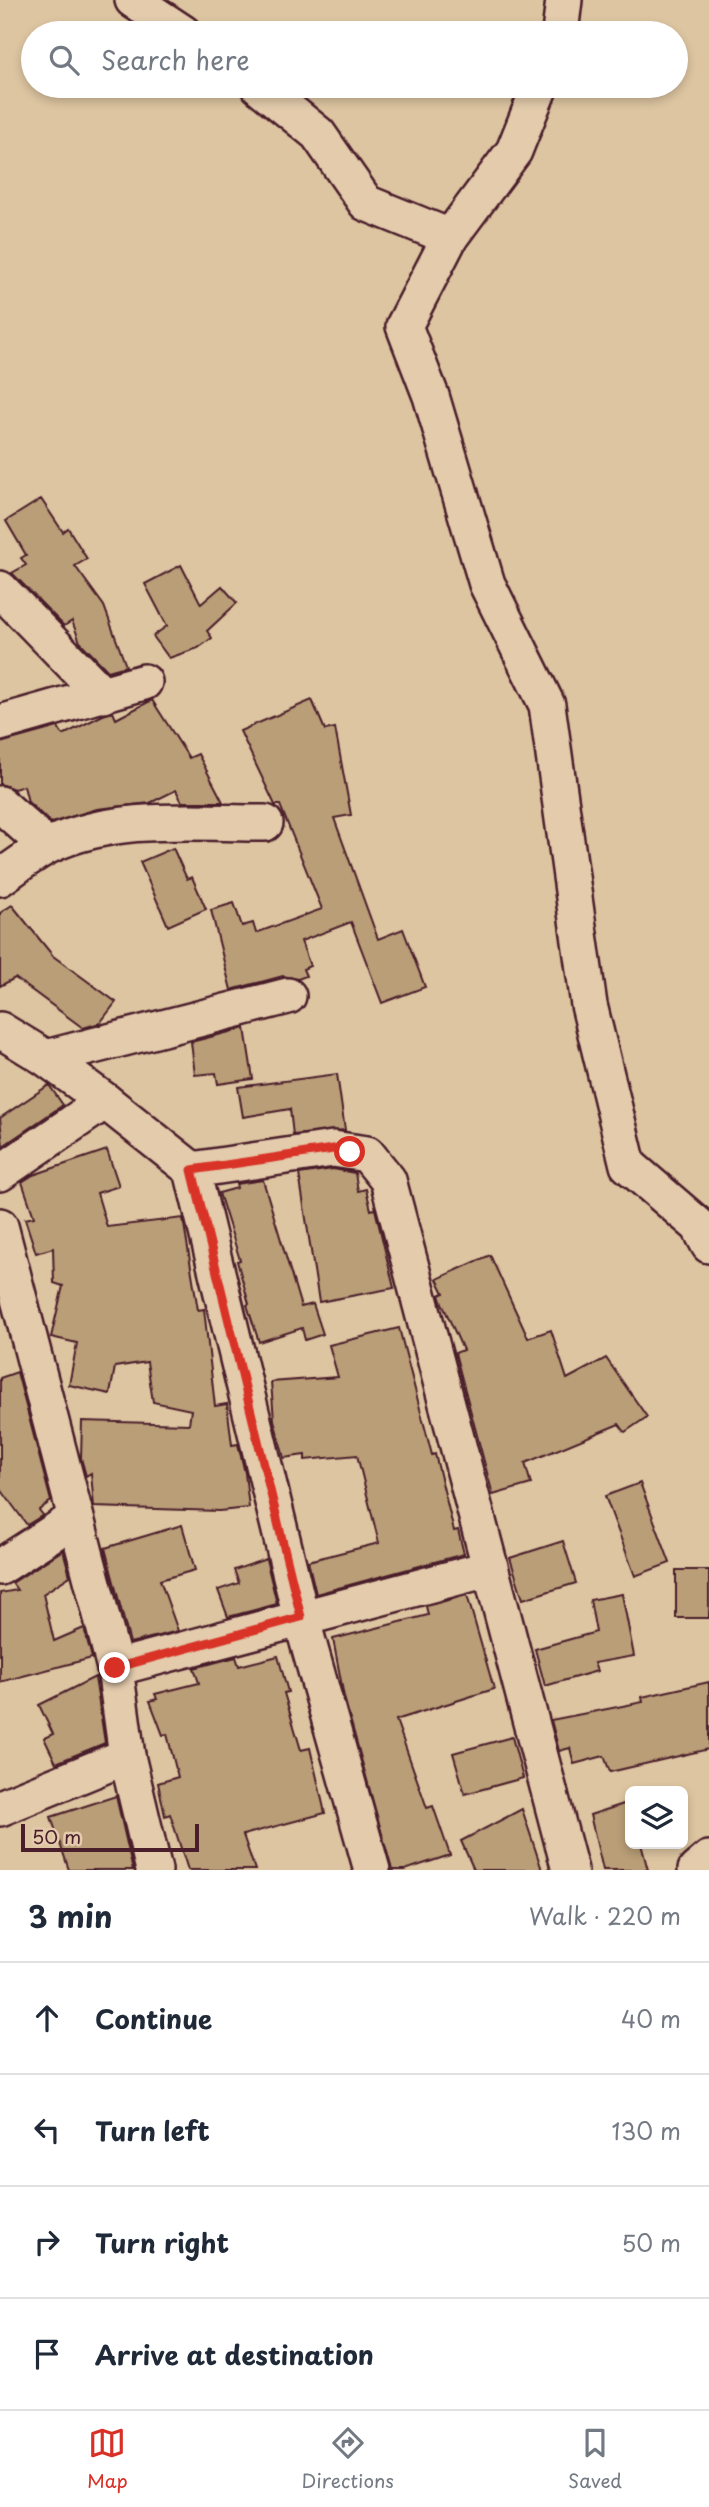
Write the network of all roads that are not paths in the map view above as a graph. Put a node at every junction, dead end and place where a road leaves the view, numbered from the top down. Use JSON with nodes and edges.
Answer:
{"nodes":[{"id":1,"x":133,"y":0,"type":"edge"},
{"id":2,"x":564,"y":0,"type":"edge"},
{"id":3,"x":165,"y":21,"type":"edge"},
{"id":4,"x":561,"y":21,"type":"edge"},
{"id":5,"x":274,"y":98,"type":"edge"},
{"id":6,"x":535,"y":98,"type":"edge"},
{"id":7,"x":450,"y":237,"type":"junction"},
{"id":8,"x":0,"y":589,"type":"edge"},
{"id":9,"x":144,"y":682,"type":"dead end"},
{"id":10,"x":103,"y":695,"type":"junction"},
{"id":11,"x":0,"y":723,"type":"edge"},
{"id":12,"x":0,"y":804,"type":"edge"},
{"id":13,"x":265,"y":823,"type":"dead end"},
{"id":14,"x":47,"y":846,"type":"junction"},
{"id":15,"x":0,"y":878,"type":"edge"},
{"id":16,"x":288,"y":996,"type":"dead end"},
{"id":17,"x":0,"y":1030,"type":"edge"},
{"id":18,"x":46,"y":1058,"type":"junction"},
{"id":19,"x":105,"y":1101,"type":"junction"},
{"id":20,"x":192,"y":1170,"type":"junction"},
{"id":21,"x":0,"y":1173,"type":"edge"},
{"id":22,"x":0,"y":1226,"type":"edge"},
{"id":23,"x":709,"y":1245,"type":"edge"},
{"id":24,"x":13,"y":1342,"type":"edge"},
{"id":25,"x":74,"y":1518,"type":"junction"},
{"id":26,"x":0,"y":1567,"type":"edge"},
{"id":27,"x":488,"y":1569,"type":"junction"},
{"id":28,"x":301,"y":1617,"type":"junction"},
{"id":29,"x":115,"y":1668,"type":"junction"},
{"id":30,"x":127,"y":1756,"type":"junction"},
{"id":31,"x":0,"y":1808,"type":"edge"},
{"id":32,"x":709,"y":1859,"type":"edge"},
{"id":33,"x":154,"y":1870,"type":"edge"},
{"id":34,"x":372,"y":1870,"type":"edge"},
{"id":35,"x":570,"y":1870,"type":"edge"},
{"id":36,"x":696,"y":1870,"type":"edge"}],
"edges":[{"from":1,"to":3,"type":"street"},
{"from":2,"to":4,"type":"street"},
{"from":5,"to":7,"type":"street"},
{"from":6,"to":7,"type":"street"},
{"from":7,"to":23,"type":"street"},
{"from":8,"to":10,"type":"street"},
{"from":9,"to":10,"type":"street"},
{"from":10,"to":11,"type":"street"},
{"from":12,"to":14,"type":"street"},
{"from":13,"to":14,"type":"street"},
{"from":14,"to":15,"type":"street"},
{"from":16,"to":18,"type":"street"},
{"from":17,"to":18,"type":"street"},
{"from":18,"to":19,"type":"street"},
{"from":19,"to":20,"type":"street"},
{"from":19,"to":21,"type":"street"},
{"from":20,"to":27,"type":"street"},
{"from":20,"to":28,"type":"street"},
{"from":22,"to":24,"type":"street"},
{"from":24,"to":25,"type":"street"},
{"from":25,"to":26,"type":"street"},
{"from":25,"to":29,"type":"street"},
{"from":27,"to":28,"type":"street"},
{"from":27,"to":35,"type":"street"},
{"from":28,"to":29,"type":"street"},
{"from":28,"to":34,"type":"street"},
{"from":29,"to":30,"type":"street"},
{"from":30,"to":31,"type":"street"},
{"from":30,"to":33,"type":"street"},
{"from":32,"to":36,"type":"street"}]}
